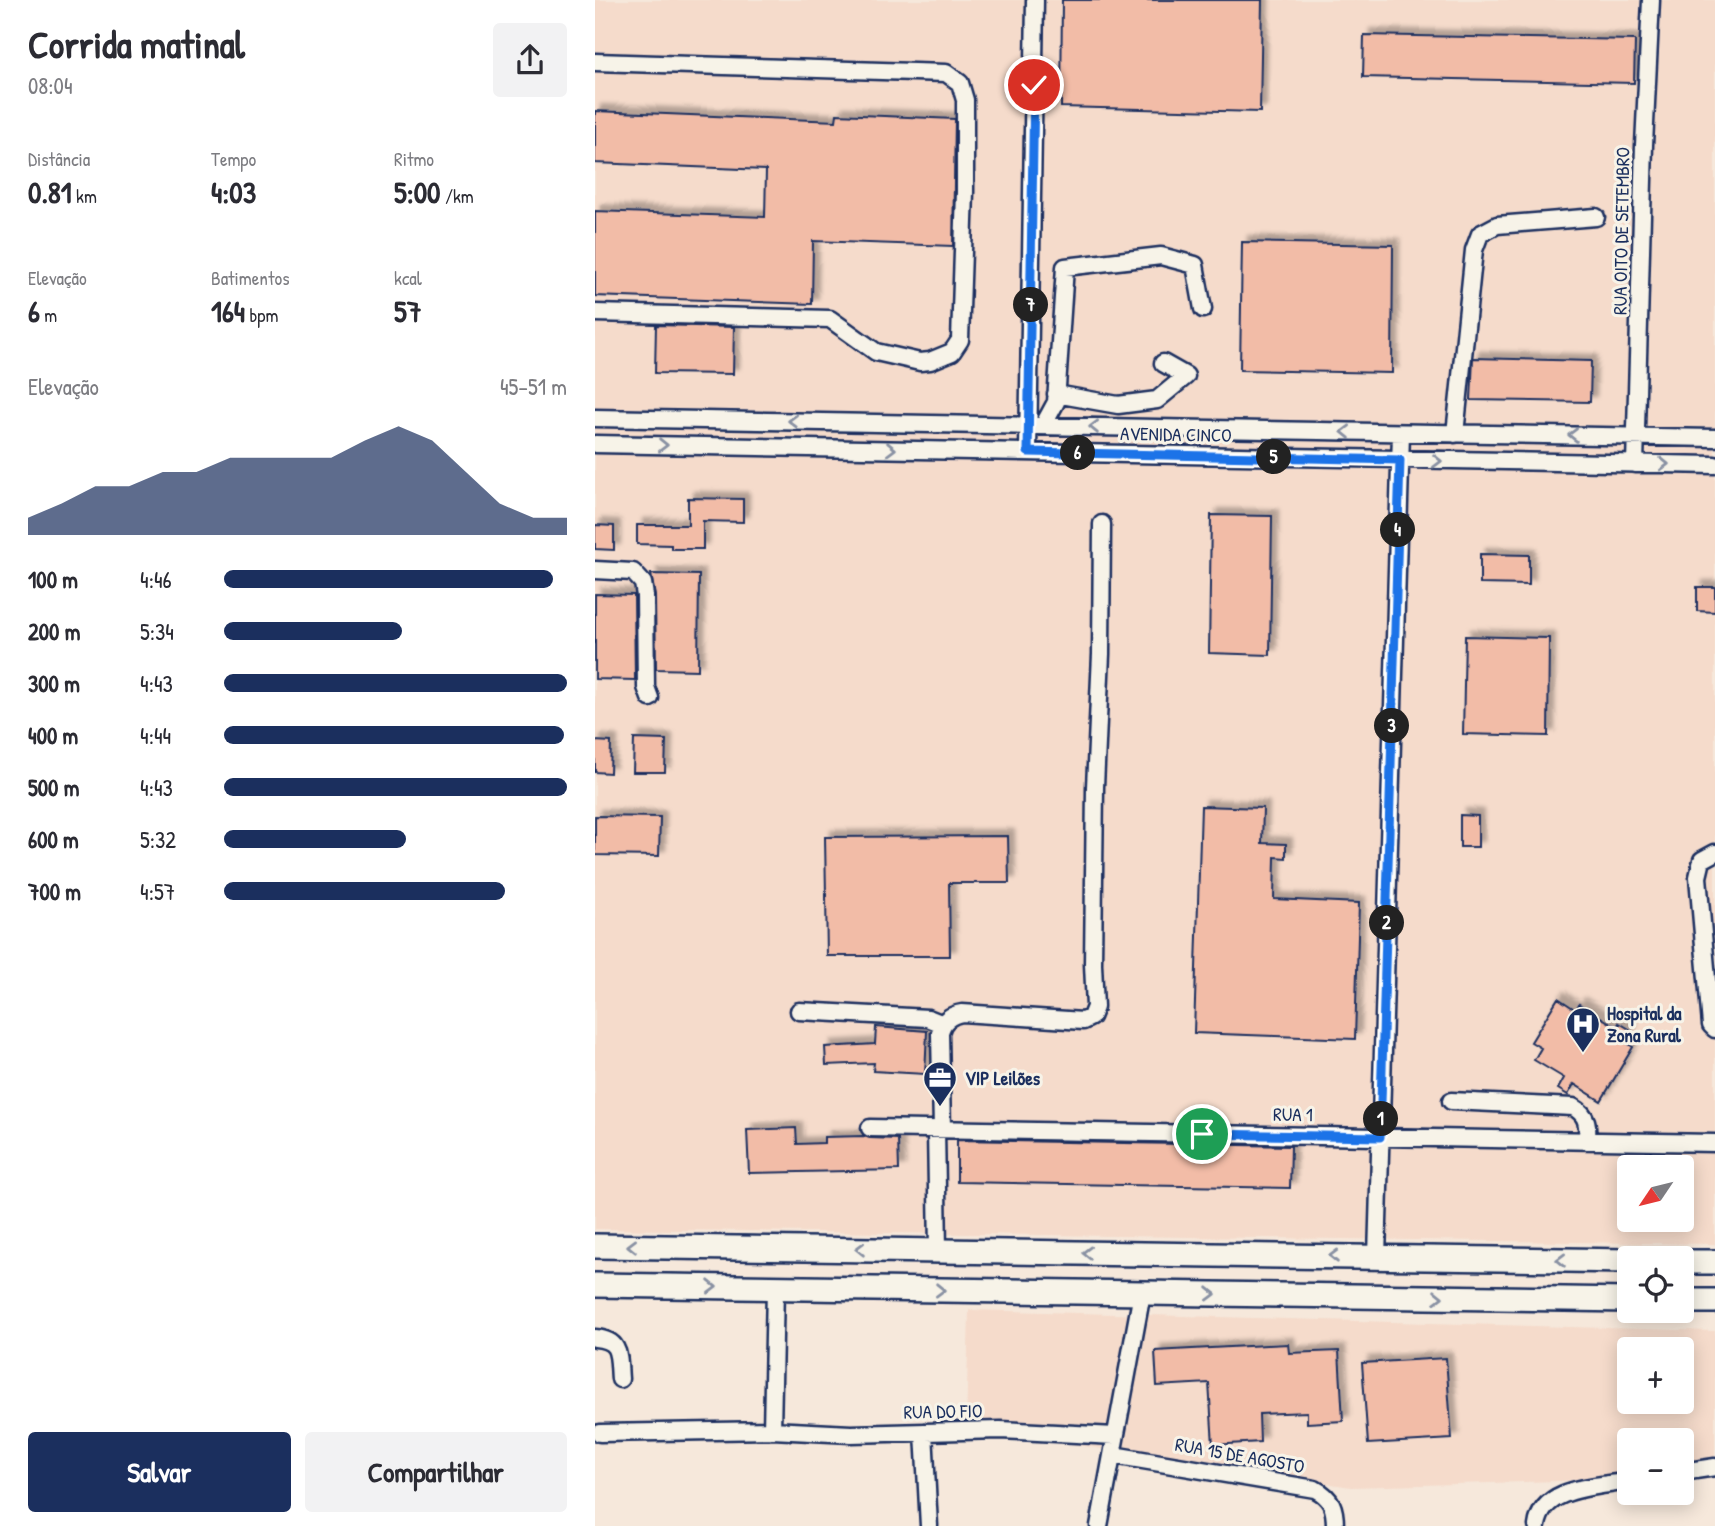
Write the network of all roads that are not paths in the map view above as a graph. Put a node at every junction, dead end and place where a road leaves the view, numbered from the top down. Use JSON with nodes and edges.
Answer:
{"nodes":[{"id":1,"x":1035,"y":0,"type":"edge"},
{"id":2,"x":1651,"y":0,"type":"edge"},
{"id":3,"x":595,"y":62,"type":"edge"},
{"id":4,"x":1596,"y":217,"type":"dead end"},
{"id":5,"x":1203,"y":309,"type":"dead end"},
{"id":6,"x":595,"y":313,"type":"edge"},
{"id":7,"x":1163,"y":363,"type":"dead end"},
{"id":8,"x":1056,"y":394,"type":"junction"},
{"id":9,"x":595,"y":418,"type":"edge"},
{"id":10,"x":1036,"y":426,"type":"junction"},
{"id":11,"x":1401,"y":433,"type":"junction"},
{"id":12,"x":1455,"y":434,"type":"junction"},
{"id":13,"x":1637,"y":436,"type":"junction"},
{"id":14,"x":1715,"y":438,"type":"edge"},
{"id":15,"x":595,"y":444,"type":"edge"},
{"id":16,"x":1028,"y":452,"type":"junction"},
{"id":17,"x":1400,"y":460,"type":"junction"},
{"id":18,"x":1635,"y":464,"type":"junction"},
{"id":19,"x":1715,"y":465,"type":"edge"},
{"id":20,"x":1102,"y":524,"type":"dead end"},
{"id":21,"x":595,"y":570,"type":"edge"},
{"id":22,"x":650,"y":698,"type":"dead end"},
{"id":23,"x":1715,"y":853,"type":"edge"},
{"id":24,"x":799,"y":1011,"type":"dead end"},
{"id":25,"x":943,"y":1024,"type":"junction"},
{"id":26,"x":1715,"y":1029,"type":"edge"},
{"id":27,"x":1451,"y":1101,"type":"dead end"},
{"id":28,"x":870,"y":1128,"type":"dead end"},
{"id":29,"x":939,"y":1129,"type":"junction"},
{"id":30,"x":1380,"y":1137,"type":"junction"},
{"id":31,"x":1587,"y":1141,"type":"junction"},
{"id":32,"x":1715,"y":1143,"type":"edge"},
{"id":33,"x":595,"y":1246,"type":"edge"},
{"id":34,"x":938,"y":1250,"type":"junction"},
{"id":35,"x":1377,"y":1257,"type":"junction"},
{"id":36,"x":1617,"y":1261,"type":"edge"},
{"id":37,"x":1694,"y":1262,"type":"edge"},
{"id":38,"x":1715,"y":1262,"type":"edge"},
{"id":39,"x":595,"y":1285,"type":"edge"},
{"id":40,"x":775,"y":1288,"type":"junction"},
{"id":41,"x":1142,"y":1293,"type":"junction"},
{"id":42,"x":1617,"y":1300,"type":"edge"},
{"id":43,"x":1694,"y":1301,"type":"edge"},
{"id":44,"x":1715,"y":1301,"type":"edge"},
{"id":45,"x":595,"y":1338,"type":"edge"},
{"id":46,"x":620,"y":1379,"type":"dead end"},
{"id":47,"x":772,"y":1430,"type":"junction"},
{"id":48,"x":923,"y":1432,"type":"junction"},
{"id":49,"x":600,"y":1433,"type":"dead end"},
{"id":50,"x":1115,"y":1436,"type":"junction"},
{"id":51,"x":1113,"y":1455,"type":"junction"},
{"id":52,"x":1715,"y":1467,"type":"edge"},
{"id":53,"x":1694,"y":1470,"type":"edge"},
{"id":54,"x":1617,"y":1483,"type":"edge"},
{"id":55,"x":929,"y":1526,"type":"edge"},
{"id":56,"x":1099,"y":1526,"type":"edge"},
{"id":57,"x":1335,"y":1526,"type":"edge"},
{"id":58,"x":1537,"y":1526,"type":"edge"}],
"edges":[{"from":1,"to":10,"type":"street"},
{"from":2,"to":13,"type":"street","name":"RUA OITO DE SETEMBRO"},
{"from":3,"to":6,"type":"street"},
{"from":4,"to":12,"type":"street"},
{"from":5,"to":8,"type":"street"},
{"from":7,"to":8,"type":"street"},
{"from":8,"to":10,"type":"street"},
{"from":10,"to":9,"type":"street","name":"AVENIDA CINCO","one_way":true},
{"from":11,"to":10,"type":"street","name":"AVENIDA CINCO","one_way":true},
{"from":10,"to":16,"type":"street"},
{"from":11,"to":12,"type":"street","name":"AVENIDA CINCO"},
{"from":11,"to":17,"type":"street"},
{"from":13,"to":12,"type":"street","name":"AVENIDA CINCO","one_way":true},
{"from":13,"to":14,"type":"street","name":"AVENIDA CINCO"},
{"from":13,"to":18,"type":"street","name":"RUA OITO DE SETEMBRO"},
{"from":15,"to":16,"type":"street","name":"AVENIDA CINCO","one_way":true},
{"from":16,"to":17,"type":"street","name":"AVENIDA CINCO"},
{"from":17,"to":18,"type":"street","name":"AVENIDA CINCO","one_way":true},
{"from":17,"to":30,"type":"street"},
{"from":18,"to":19,"type":"street","name":"AVENIDA CINCO","one_way":true},
{"from":20,"to":25,"type":"street"},
{"from":21,"to":22,"type":"street"},
{"from":23,"to":26,"type":"street"},
{"from":24,"to":25,"type":"street"},
{"from":25,"to":29,"type":"street"},
{"from":27,"to":31,"type":"street"},
{"from":28,"to":29,"type":"street","name":"RUA 1"},
{"from":29,"to":30,"type":"street","name":"RUA 1"},
{"from":29,"to":34,"type":"street"},
{"from":30,"to":31,"type":"street","name":"RUA 1"},
{"from":30,"to":35,"type":"street"},
{"from":31,"to":32,"type":"street","name":"RUA 1"},
{"from":34,"to":33,"type":"highway","one_way":true},
{"from":35,"to":34,"type":"highway","one_way":true},
{"from":36,"to":35,"type":"highway","one_way":true},
{"from":37,"to":38,"type":"highway"},
{"from":39,"to":40,"type":"highway","one_way":true},
{"from":40,"to":41,"type":"highway","one_way":true},
{"from":40,"to":47,"type":"street"},
{"from":41,"to":42,"type":"highway","one_way":true},
{"from":41,"to":50,"type":"street"},
{"from":43,"to":44,"type":"highway"},
{"from":45,"to":46,"type":"street"},
{"from":47,"to":48,"type":"street","name":"RUA DO FIO"},
{"from":47,"to":49,"type":"street","name":"RUA DO FIO"},
{"from":48,"to":50,"type":"street","name":"RUA DO FIO"},
{"from":48,"to":55,"type":"street"},
{"from":50,"to":51,"type":"street"},
{"from":51,"to":56,"type":"street"},
{"from":51,"to":57,"type":"street","name":"RUA 15 DE AGOSTO"},
{"from":52,"to":53,"type":"street"},
{"from":54,"to":58,"type":"street"}]}
